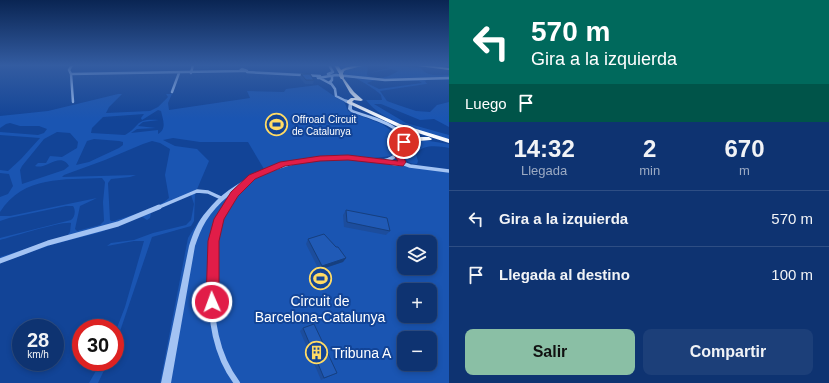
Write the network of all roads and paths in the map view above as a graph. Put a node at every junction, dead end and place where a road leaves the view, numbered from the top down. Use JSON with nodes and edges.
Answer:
{"nodes":[{"id":1,"x":72,"y":83,"type":"edge"},
{"id":2,"x":175,"y":83,"type":"edge"},
{"id":3,"x":328,"y":83,"type":"edge"},
{"id":4,"x":346,"y":83,"type":"edge"},
{"id":5,"x":332,"y":85,"type":"joint"},
{"id":6,"x":172,"y":92,"type":"dead end"},
{"id":7,"x":352,"y":93,"type":"junction"},
{"id":8,"x":73,"y":102,"type":"dead end"},
{"id":9,"x":350,"y":102,"type":"junction"},
{"id":10,"x":362,"y":102,"type":"junction"},
{"id":11,"x":358,"y":106,"type":"junction"},
{"id":12,"x":371,"y":111,"type":"junction"},
{"id":13,"x":449,"y":142,"type":"edge"},
{"id":14,"x":405,"y":144,"type":"junction"},
{"id":15,"x":396,"y":160,"type":"junction"},
{"id":16,"x":449,"y":171,"type":"edge"},
{"id":17,"x":252,"y":177,"type":"junction"},
{"id":18,"x":221,"y":198,"type":"junction"},
{"id":19,"x":0,"y":261,"type":"edge"},
{"id":20,"x":166,"y":383,"type":"edge"},
{"id":21,"x":237,"y":383,"type":"edge"}],
"edges":[{"from":1,"to":8,"type":"street"},
{"from":2,"to":6,"type":"street"},
{"from":3,"to":5,"type":"street"},
{"from":4,"to":7,"type":"highway"},
{"from":5,"to":9,"type":"street"},
{"from":7,"to":9,"type":"highway"},
{"from":7,"to":10,"type":"highway"},
{"from":9,"to":10,"type":"highway"},
{"from":9,"to":11,"type":"highway"},
{"from":9,"to":14,"type":"street"},
{"from":10,"to":11,"type":"highway"},
{"from":10,"to":12,"type":"highway"},
{"from":11,"to":12,"type":"highway"},
{"from":12,"to":13,"type":"highway"},
{"from":13,"to":14,"type":"highway"},
{"from":14,"to":15,"type":"street"},
{"from":15,"to":16,"type":"street"},
{"from":15,"to":17,"type":"street"},
{"from":17,"to":18,"type":"street"},
{"from":17,"to":21,"type":"street"},
{"from":18,"to":19,"type":"street"},
{"from":18,"to":20,"type":"street"}]}
